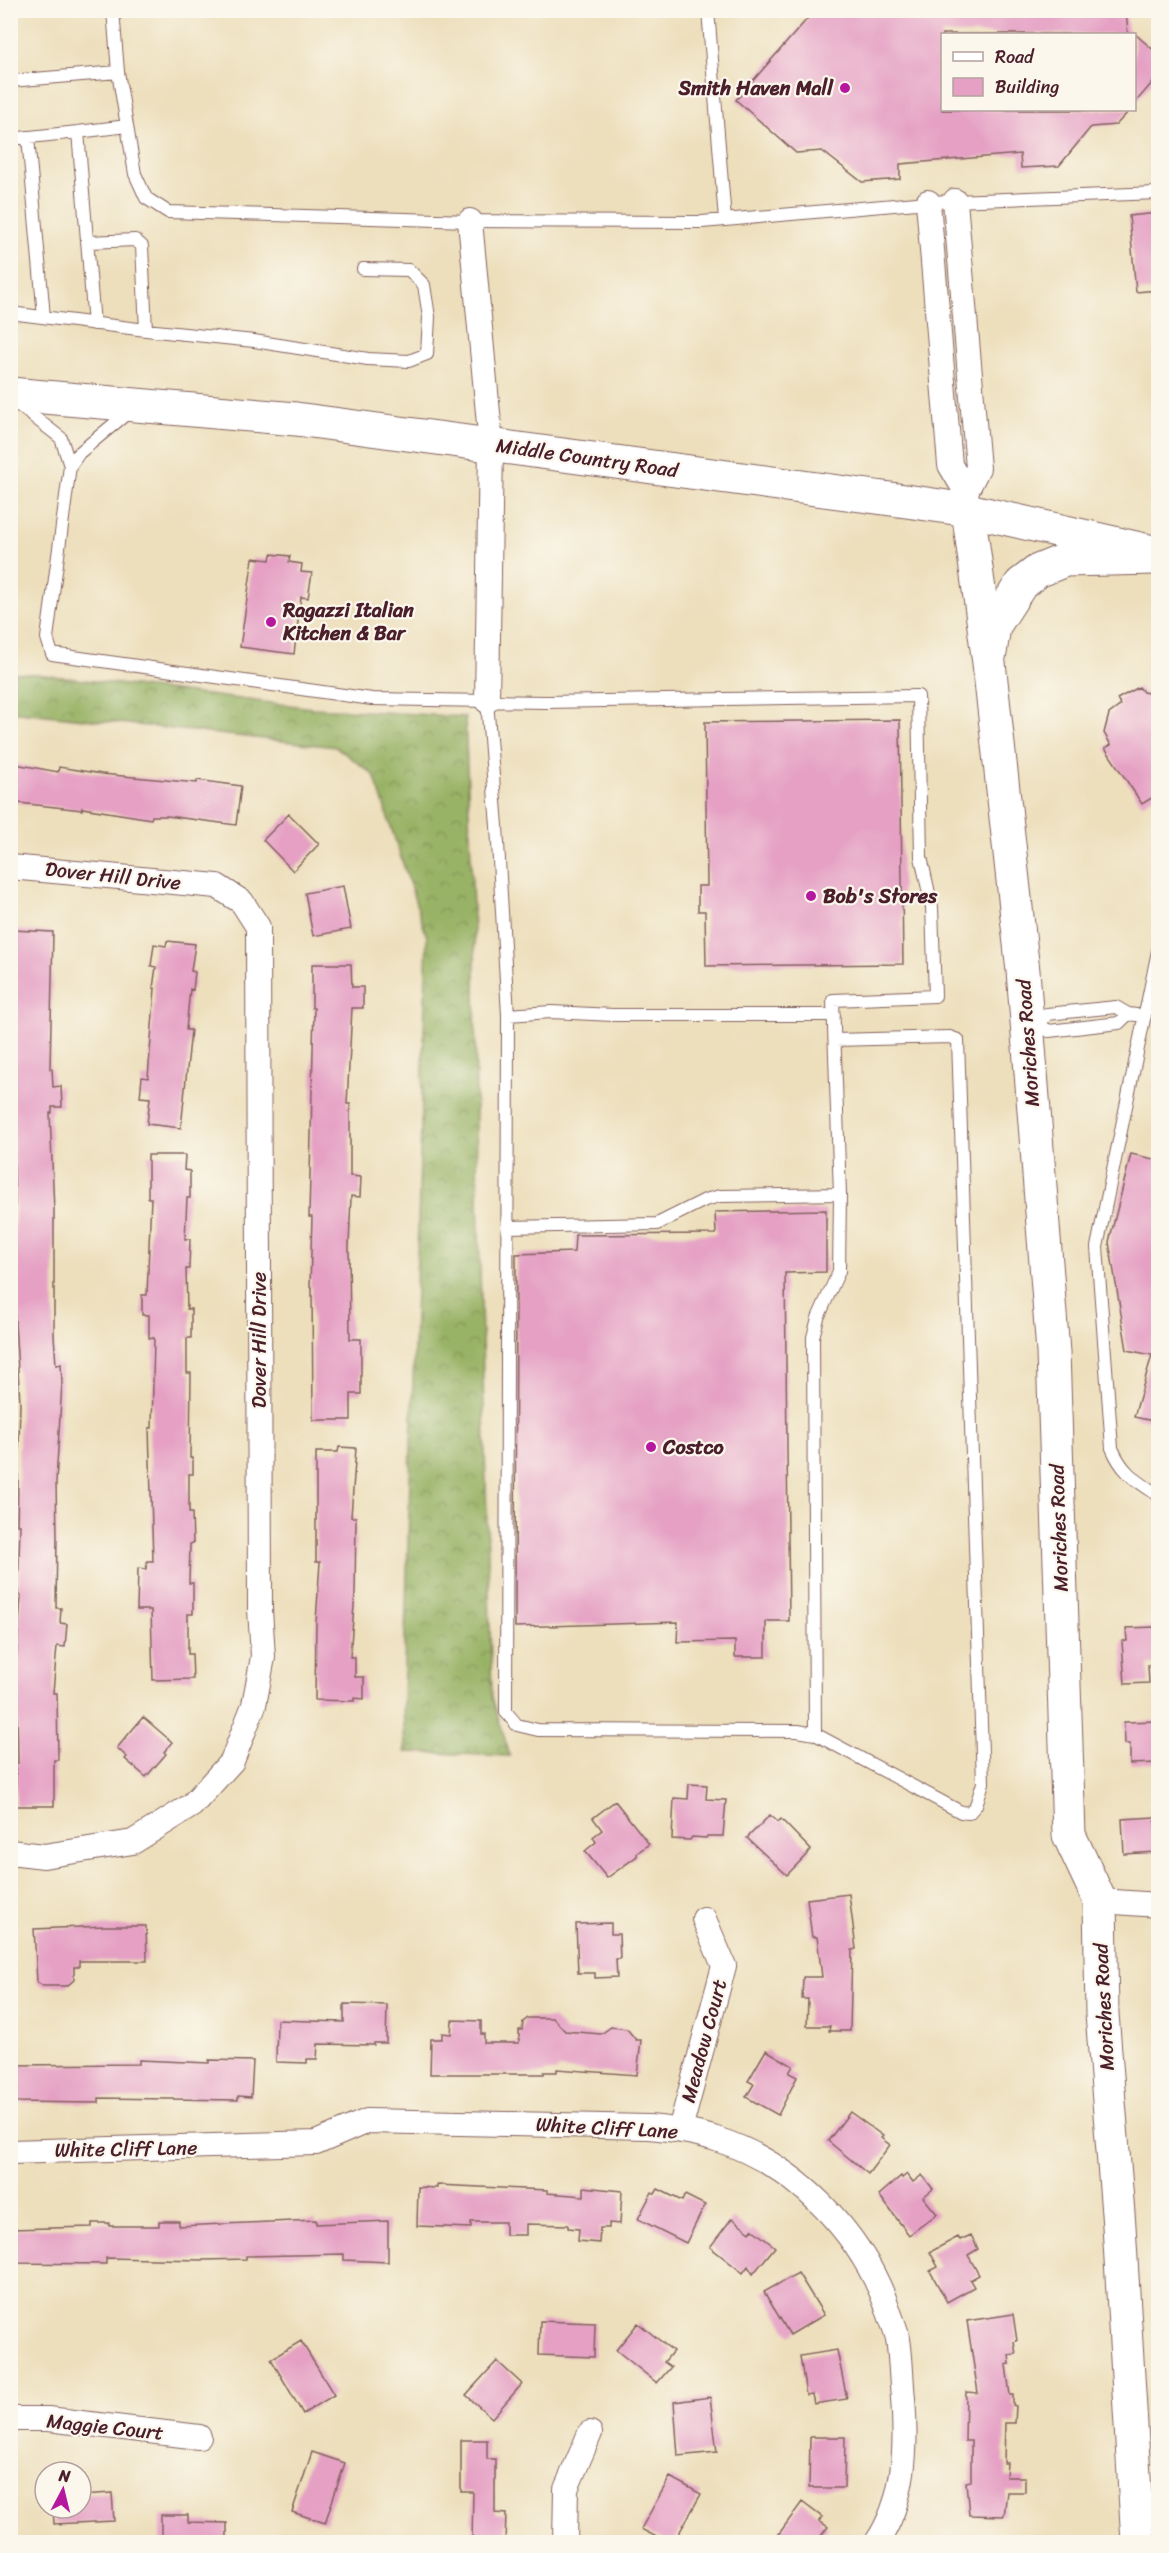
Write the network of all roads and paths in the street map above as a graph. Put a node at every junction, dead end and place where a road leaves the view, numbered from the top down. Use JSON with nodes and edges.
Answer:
{"nodes":[{"id":1,"x":113,"y":10,"type":"edge"},
{"id":2,"x":708,"y":10,"type":"edge"},
{"id":3,"x":118,"y":72,"type":"junction"},
{"id":4,"x":10,"y":81,"type":"edge"},
{"id":5,"x":127,"y":126,"type":"junction"},
{"id":6,"x":78,"y":132,"type":"junction"},
{"id":7,"x":28,"y":137,"type":"junction"},
{"id":8,"x":10,"y":139,"type":"edge"},
{"id":9,"x":1158,"y":193,"type":"edge"},
{"id":10,"x":955,"y":201,"type":"junction"},
{"id":11,"x":928,"y":202,"type":"junction"},
{"id":12,"x":725,"y":220,"type":"junction"},
{"id":13,"x":470,"y":221,"type":"junction"},
{"id":14,"x":89,"y":242,"type":"junction"},
{"id":15,"x":363,"y":269,"type":"dead end"},
{"id":16,"x":10,"y":313,"type":"edge"},
{"id":17,"x":44,"y":317,"type":"junction"},
{"id":18,"x":94,"y":324,"type":"junction"},
{"id":19,"x":146,"y":330,"type":"junction"},
{"id":20,"x":10,"y":394,"type":"edge"},
{"id":21,"x":10,"y":399,"type":"edge"},
{"id":22,"x":138,"y":405,"type":"junction"},
{"id":23,"x":491,"y":446,"type":"junction"},
{"id":24,"x":70,"y":466,"type":"junction"},
{"id":25,"x":967,"y":501,"type":"junction"},
{"id":26,"x":1158,"y":553,"type":"edge"},
{"id":27,"x":1158,"y":558,"type":"edge"},
{"id":28,"x":989,"y":663,"type":"junction"},
{"id":29,"x":487,"y":701,"type":"junction"},
{"id":30,"x":10,"y":867,"type":"edge"},
{"id":31,"x":1158,"y":951,"type":"edge"},
{"id":32,"x":834,"y":1015,"type":"junction"},
{"id":33,"x":508,"y":1016,"type":"junction"},
{"id":34,"x":1145,"y":1016,"type":"junction"},
{"id":35,"x":1033,"y":1025,"type":"junction"},
{"id":36,"x":835,"y":1040,"type":"junction"},
{"id":37,"x":840,"y":1194,"type":"junction"},
{"id":38,"x":507,"y":1227,"type":"junction"},
{"id":39,"x":1158,"y":1495,"type":"edge"},
{"id":40,"x":815,"y":1734,"type":"junction"},
{"id":41,"x":10,"y":1852,"type":"edge"},
{"id":42,"x":1100,"y":1901,"type":"junction"},
{"id":43,"x":1158,"y":1905,"type":"edge"},
{"id":44,"x":705,"y":1918,"type":"dead end"},
{"id":45,"x":680,"y":2130,"type":"junction"},
{"id":46,"x":10,"y":2152,"type":"edge"},
{"id":47,"x":10,"y":2419,"type":"edge"},
{"id":48,"x":590,"y":2433,"type":"dead end"},
{"id":49,"x":200,"y":2437,"type":"dead end"},
{"id":50,"x":565,"y":2542,"type":"edge"},
{"id":51,"x":877,"y":2542,"type":"edge"},
{"id":52,"x":1138,"y":2542,"type":"edge"}],
"edges":[{"from":1,"to":3,"type":"lane"},
{"from":2,"to":12,"type":"lane"},
{"from":3,"to":4,"type":"lane"},
{"from":3,"to":5,"type":"lane"},
{"from":5,"to":6,"type":"lane"},
{"from":5,"to":13,"type":"lane"},
{"from":6,"to":7,"type":"lane"},
{"from":6,"to":14,"type":"lane"},
{"from":7,"to":8,"type":"lane"},
{"from":7,"to":17,"type":"lane"},
{"from":9,"to":10,"type":"lane"},
{"from":10,"to":11,"type":"lane"},
{"from":10,"to":25,"type":"street"},
{"from":11,"to":12,"type":"lane"},
{"from":11,"to":25,"type":"street"},
{"from":12,"to":13,"type":"lane"},
{"from":13,"to":23,"type":"street"},
{"from":14,"to":18,"type":"lane"},
{"from":14,"to":19,"type":"lane"},
{"from":15,"to":19,"type":"lane"},
{"from":16,"to":17,"type":"lane"},
{"from":17,"to":18,"type":"lane"},
{"from":18,"to":19,"type":"lane"},
{"from":20,"to":22,"type":"street","name":"Middle Country Road"},
{"from":21,"to":24,"type":"lane"},
{"from":22,"to":23,"type":"street","name":"Middle Country Road"},
{"from":22,"to":24,"type":"lane"},
{"from":23,"to":25,"type":"street","name":"Middle Country Road"},
{"from":23,"to":29,"type":"street"},
{"from":24,"to":29,"type":"lane"},
{"from":25,"to":26,"type":"street","name":"Middle Country Road"},
{"from":25,"to":28,"type":"street","name":"Moriches Road"},
{"from":27,"to":28,"type":"street"},
{"from":28,"to":35,"type":"street","name":"Moriches Road"},
{"from":29,"to":32,"type":"lane"},
{"from":29,"to":33,"type":"lane"},
{"from":30,"to":41,"type":"street","name":"Dover Hill Drive"},
{"from":31,"to":34,"type":"lane"},
{"from":32,"to":33,"type":"lane"},
{"from":32,"to":36,"type":"lane"},
{"from":33,"to":38,"type":"lane"},
{"from":34,"to":35,"type":"lane"},
{"from":34,"to":39,"type":"lane"},
{"from":35,"to":42,"type":"street","name":"Moriches Road"},
{"from":36,"to":37,"type":"lane"},
{"from":36,"to":40,"type":"lane"},
{"from":37,"to":38,"type":"lane"},
{"from":37,"to":40,"type":"lane"},
{"from":38,"to":40,"type":"lane"},
{"from":42,"to":43,"type":"street"},
{"from":42,"to":52,"type":"street","name":"Moriches Road"},
{"from":44,"to":45,"type":"street","name":"Meadow Court"},
{"from":45,"to":46,"type":"street","name":"White Cliff Lane"},
{"from":45,"to":51,"type":"street","name":"White Cliff Lane"},
{"from":47,"to":49,"type":"street","name":"Maggie Court"},
{"from":48,"to":50,"type":"street"}]}
